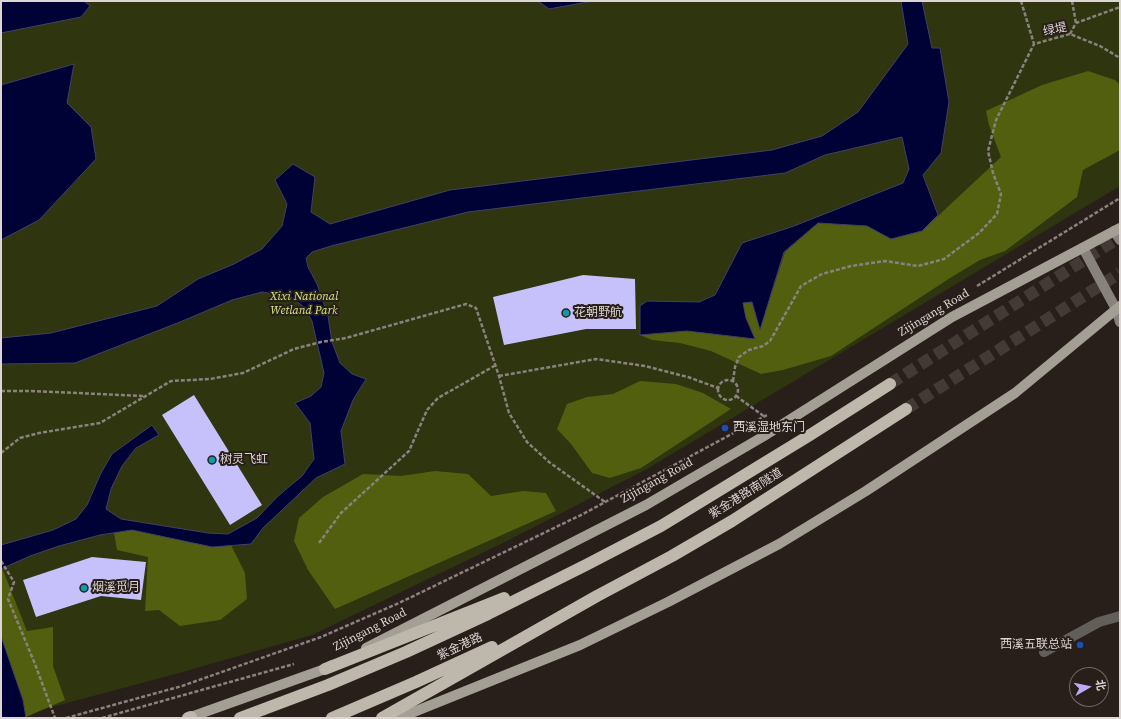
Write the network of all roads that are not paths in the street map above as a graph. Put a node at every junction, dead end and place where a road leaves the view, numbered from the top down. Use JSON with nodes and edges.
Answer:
{"nodes":[{"id":1,"x":1117,"y":229,"type":"edge"},
{"id":2,"x":1120,"y":240,"type":"edge"},
{"id":3,"x":1083,"y":248,"type":"junction"},
{"id":4,"x":1118,"y":308,"type":"edge"},
{"id":5,"x":1120,"y":322,"type":"edge"},
{"id":6,"x":890,"y":384,"type":"tunnel mouth"},
{"id":7,"x":906,"y":408,"type":"tunnel mouth"},
{"id":8,"x":586,"y":566,"type":"junction"},
{"id":9,"x":597,"y":596,"type":"junction"},
{"id":10,"x":1120,"y":616,"type":"edge"},
{"id":11,"x":1044,"y":652,"type":"dead end"},
{"id":12,"x":324,"y":669,"type":"junction"},
{"id":13,"x":189,"y":718,"type":"edge"},
{"id":14,"x":240,"y":718,"type":"edge"},
{"id":15,"x":332,"y":718,"type":"edge"},
{"id":16,"x":382,"y":718,"type":"edge"},
{"id":17,"x":399,"y":718,"type":"edge"}],
"edges":[{"from":1,"to":2,"type":"main road"},
{"from":1,"to":3,"type":"main road","name":"Zijingang Road"},
{"from":3,"to":4,"type":"main road"},
{"from":3,"to":12,"type":"main road","name":"Zijingang Road"},
{"from":4,"to":5,"type":"main road"},
{"from":4,"to":17,"type":"main road"},
{"from":6,"to":8,"type":"highway"},
{"from":7,"to":9,"type":"highway","name":"紫金港路南隧道"},
{"from":8,"to":12,"type":"highway"},
{"from":8,"to":14,"type":"highway"},
{"from":9,"to":15,"type":"highway","name":"紫金港路"},
{"from":9,"to":16,"type":"highway"},
{"from":10,"to":11,"type":"lane"},
{"from":12,"to":13,"type":"main road","name":"Zijingang Road"}]}
